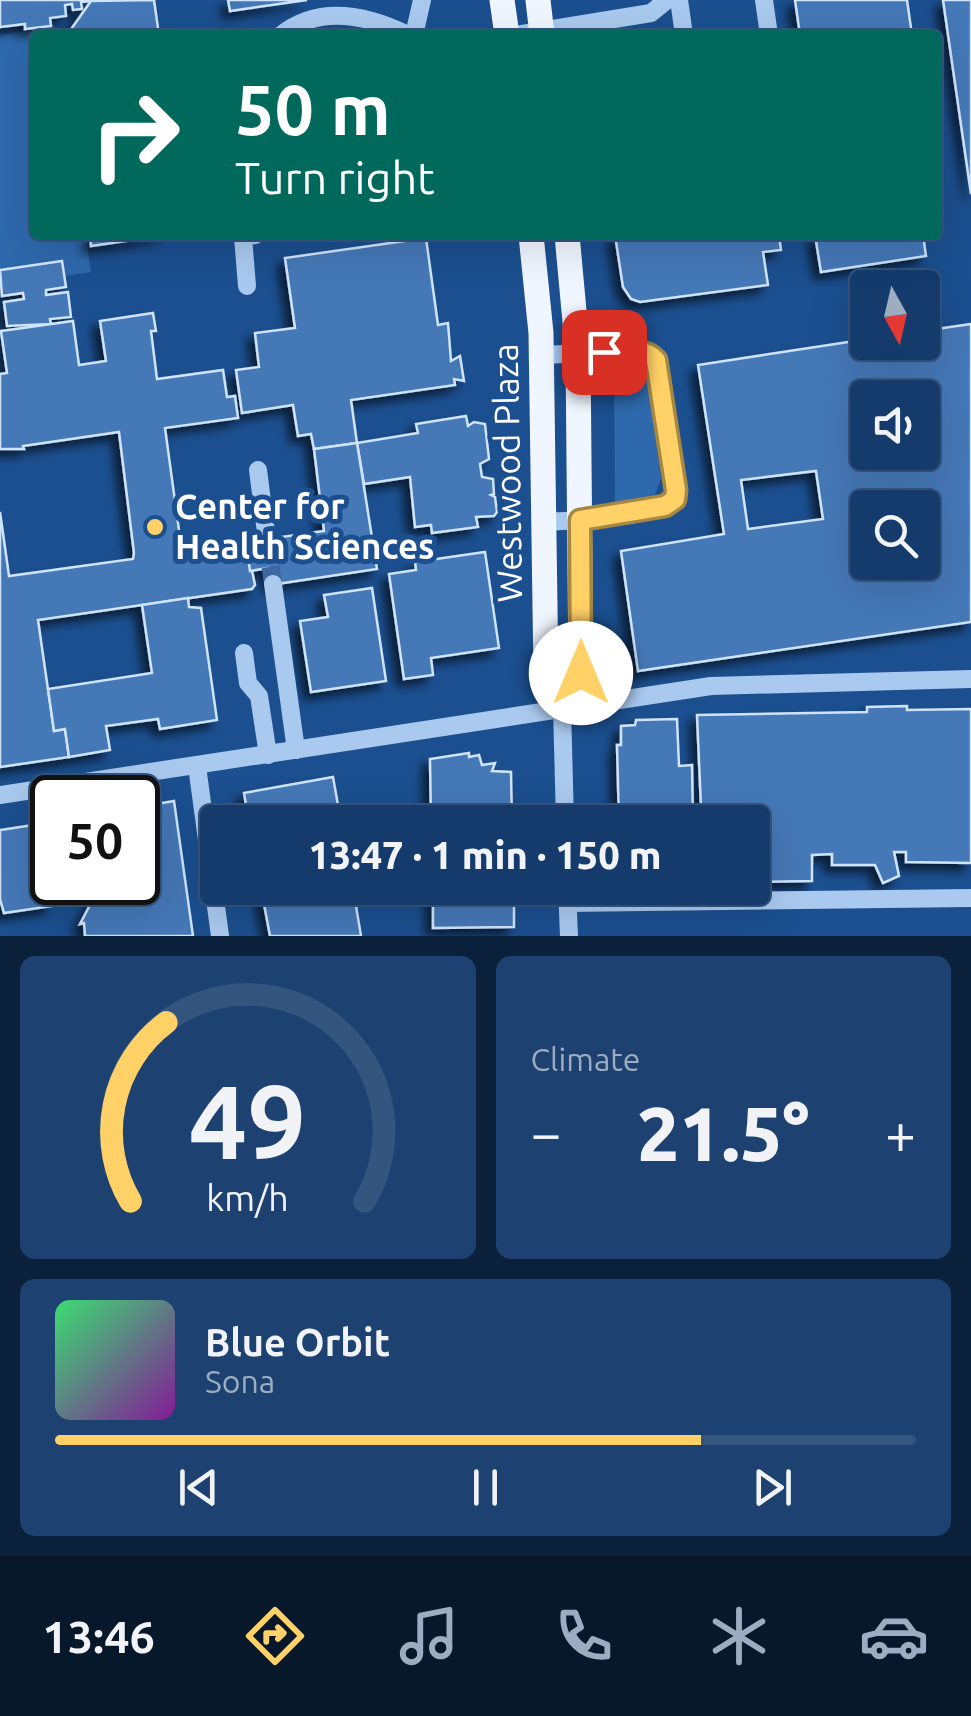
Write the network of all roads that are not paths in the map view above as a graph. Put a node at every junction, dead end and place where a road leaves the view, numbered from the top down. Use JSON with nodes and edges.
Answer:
{"nodes":[{"id":1,"x":422,"y":0,"type":"edge"},
{"id":2,"x":502,"y":0,"type":"edge"},
{"id":3,"x":538,"y":0,"type":"edge"},
{"id":4,"x":667,"y":0,"type":"edge"},
{"id":5,"x":679,"y":0,"type":"edge"},
{"id":6,"x":764,"y":0,"type":"edge"},
{"id":7,"x":290,"y":30,"type":"edge"},
{"id":8,"x":398,"y":30,"type":"edge"},
{"id":9,"x":413,"y":30,"type":"edge"},
{"id":10,"x":505,"y":30,"type":"edge"},
{"id":11,"x":542,"y":30,"type":"edge"},
{"id":12,"x":558,"y":30,"type":"edge"},
{"id":13,"x":683,"y":30,"type":"edge"},
{"id":14,"x":768,"y":30,"type":"edge"},
{"id":15,"x":247,"y":240,"type":"edge"},
{"id":16,"x":530,"y":240,"type":"edge"},
{"id":17,"x":567,"y":240,"type":"edge"},
{"id":18,"x":247,"y":286,"type":"dead end"},
{"id":19,"x":578,"y":354,"type":"junction"},
{"id":20,"x":541,"y":355,"type":"junction"},
{"id":21,"x":258,"y":470,"type":"dead end"},
{"id":22,"x":580,"y":520,"type":"junction"},
{"id":23,"x":543,"y":522,"type":"junction"},
{"id":24,"x":267,"y":540,"type":"tunnel mouth"},
{"id":25,"x":273,"y":584,"type":"tunnel mouth"},
{"id":26,"x":244,"y":653,"type":"dead end"},
{"id":27,"x":971,"y":679,"type":"edge"},
{"id":28,"x":562,"y":707,"type":"junction"},
{"id":29,"x":296,"y":750,"type":"junction"},
{"id":30,"x":268,"y":755,"type":"junction"},
{"id":31,"x":197,"y":766,"type":"junction"},
{"id":32,"x":0,"y":795,"type":"edge"},
{"id":33,"x":564,"y":805,"type":"edge"},
{"id":34,"x":770,"y":897,"type":"edge"},
{"id":35,"x":971,"y":898,"type":"edge"},
{"id":36,"x":567,"y":905,"type":"edge"},
{"id":37,"x":220,"y":936,"type":"edge"},
{"id":38,"x":568,"y":936,"type":"edge"}],
"edges":[{"from":1,"to":9,"type":"street"},
{"from":2,"to":10,"type":"main road"},
{"from":3,"to":11,"type":"main road"},
{"from":4,"to":12,"type":"street"},
{"from":5,"to":13,"type":"street"},
{"from":6,"to":14,"type":"street"},
{"from":7,"to":8,"type":"street"},
{"from":15,"to":18,"type":"street"},
{"from":16,"to":20,"type":"main road","name":"Westwood Plaza"},
{"from":17,"to":19,"type":"main road","name":"Westwood Plaza"},
{"from":19,"to":20,"type":"street"},
{"from":19,"to":22,"type":"main road","name":"Westwood Plaza"},
{"from":19,"to":22,"type":"street"},
{"from":20,"to":23,"type":"main road","name":"Westwood Plaza"},
{"from":21,"to":24,"type":"street"},
{"from":22,"to":23,"type":"street"},
{"from":22,"to":28,"type":"main road","name":"Westwood Plaza"},
{"from":23,"to":28,"type":"main road","name":"Westwood Plaza"},
{"from":25,"to":29,"type":"street"},
{"from":26,"to":30,"type":"street"},
{"from":27,"to":28,"type":"street"},
{"from":28,"to":29,"type":"street"},
{"from":28,"to":33,"type":"street","name":"Westwood Plaza"},
{"from":29,"to":30,"type":"street"},
{"from":30,"to":31,"type":"street"},
{"from":31,"to":32,"type":"street"},
{"from":31,"to":37,"type":"street"},
{"from":34,"to":35,"type":"street"},
{"from":36,"to":38,"type":"street"}]}
